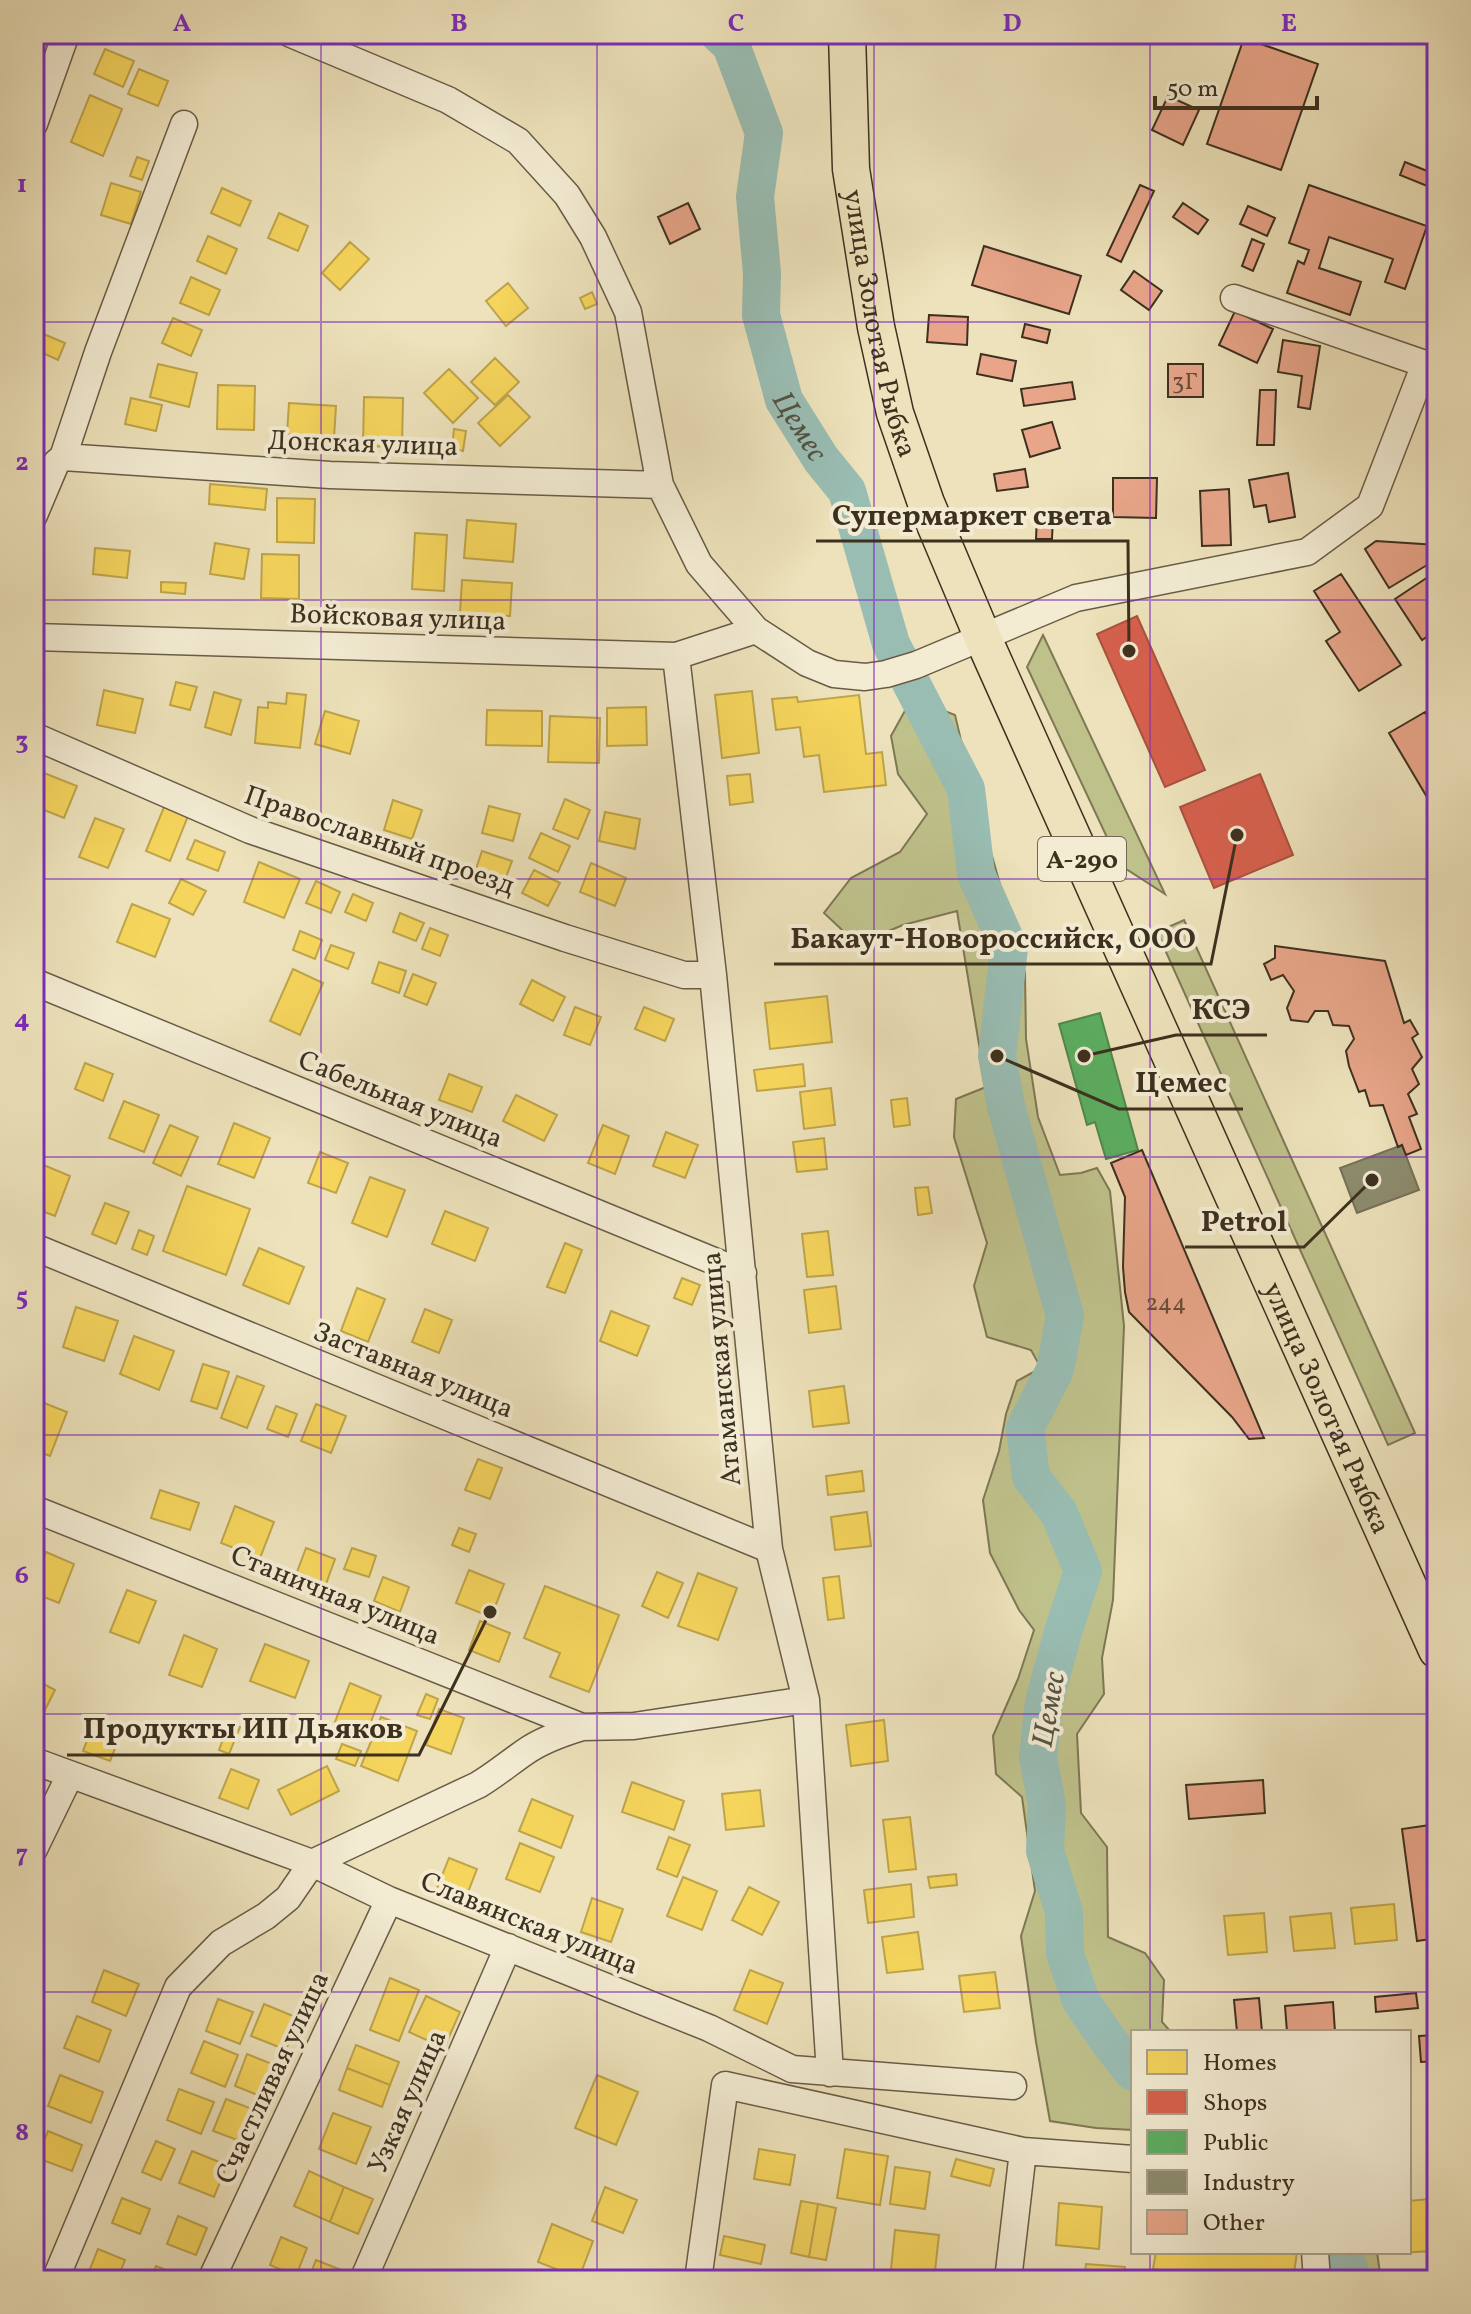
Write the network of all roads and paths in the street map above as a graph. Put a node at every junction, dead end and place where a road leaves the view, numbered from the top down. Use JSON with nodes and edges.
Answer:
{"nodes":[{"id":1,"x":66,"y":34,"type":"edge"},
{"id":2,"x":291,"y":34,"type":"edge"},
{"id":3,"x":847,"y":34,"type":"edge"},
{"id":4,"x":34,"y":124,"type":"edge"},
{"id":5,"x":184,"y":124,"type":"dead end"},
{"id":6,"x":1234,"y":298,"type":"dead end"},
{"id":7,"x":63,"y":457,"type":"junction"},
{"id":8,"x":660,"y":485,"type":"junction"},
{"id":9,"x":34,"y":515,"type":"edge"},
{"id":10,"x":756,"y":630,"type":"junction"},
{"id":11,"x":34,"y":637,"type":"edge"},
{"id":12,"x":983,"y":638,"type":"junction"},
{"id":13,"x":676,"y":656,"type":"junction"},
{"id":14,"x":34,"y":736,"type":"edge"},
{"id":15,"x":713,"y":975,"type":"junction"},
{"id":16,"x":34,"y":982,"type":"edge"},
{"id":17,"x":34,"y":1247,"type":"edge"},
{"id":18,"x":743,"y":1273,"type":"junction"},
{"id":19,"x":34,"y":1509,"type":"edge"},
{"id":20,"x":769,"y":1549,"type":"junction"},
{"id":21,"x":1437,"y":1650,"type":"edge"},
{"id":22,"x":806,"y":1700,"type":"junction"},
{"id":23,"x":582,"y":1727,"type":"junction"},
{"id":24,"x":34,"y":1761,"type":"edge"},
{"id":25,"x":70,"y":1775,"type":"junction"},
{"id":26,"x":34,"y":1849,"type":"edge"},
{"id":27,"x":312,"y":1863,"type":"junction"},
{"id":28,"x":389,"y":1900,"type":"junction"},
{"id":29,"x":508,"y":1947,"type":"junction"},
{"id":30,"x":830,"y":2073,"type":"junction"},
{"id":31,"x":1013,"y":2086,"type":"dead end"},
{"id":32,"x":1023,"y":2151,"type":"junction"},
{"id":33,"x":1131,"y":2159,"type":"edge"},
{"id":34,"x":1315,"y":2254,"type":"edge"},
{"id":35,"x":55,"y":2280,"type":"edge"},
{"id":36,"x":211,"y":2280,"type":"edge"},
{"id":37,"x":363,"y":2280,"type":"edge"},
{"id":38,"x":698,"y":2280,"type":"edge"},
{"id":39,"x":1008,"y":2280,"type":"edge"},
{"id":40,"x":1317,"y":2280,"type":"edge"}],
"edges":[{"from":1,"to":4,"type":"street"},
{"from":2,"to":8,"type":"street"},
{"from":3,"to":12,"type":"highway","name":"улица Золотая Рыбка","number":"А-290"},
{"from":5,"to":7,"type":"street"},
{"from":6,"to":12,"type":"street"},
{"from":7,"to":8,"type":"street","name":"Донская улица"},
{"from":7,"to":9,"type":"street"},
{"from":8,"to":10,"type":"street"},
{"from":10,"to":12,"type":"street"},
{"from":10,"to":13,"type":"street","name":"Войсковая улица"},
{"from":11,"to":13,"type":"street","name":"Войсковая улица"},
{"from":12,"to":21,"type":"highway","name":"улица Золотая Рыбка","number":"А-290"},
{"from":13,"to":15,"type":"street","name":"Атаманская улица"},
{"from":14,"to":15,"type":"street","name":"Православный проезд"},
{"from":15,"to":18,"type":"street","name":"Атаманская улица"},
{"from":16,"to":18,"type":"street","name":"Сабельная улица"},
{"from":17,"to":20,"type":"street","name":"Заставная улица"},
{"from":18,"to":20,"type":"street","name":"Атаманская улица"},
{"from":19,"to":23,"type":"street","name":"Станичная улица"},
{"from":20,"to":22,"type":"street","name":"Атаманская улица"},
{"from":22,"to":23,"type":"street","name":"Станичная улица"},
{"from":22,"to":30,"type":"street","name":"Атаманская улица"},
{"from":23,"to":27,"type":"street"},
{"from":24,"to":25,"type":"street","name":"Славянская улица"},
{"from":25,"to":26,"type":"street"},
{"from":25,"to":27,"type":"street","name":"Славянская улица"},
{"from":27,"to":28,"type":"street","name":"Славянская улица"},
{"from":27,"to":35,"type":"street"},
{"from":28,"to":29,"type":"street","name":"Славянская улица"},
{"from":28,"to":36,"type":"street","name":"Счастливая улица"},
{"from":29,"to":30,"type":"street","name":"Славянская улица"},
{"from":29,"to":37,"type":"street","name":"Узкая улица"},
{"from":30,"to":31,"type":"street","name":"Славянская улица"},
{"from":32,"to":33,"type":"street"},
{"from":32,"to":38,"type":"street"},
{"from":32,"to":39,"type":"street"},
{"from":34,"to":40,"type":"street"}]}
